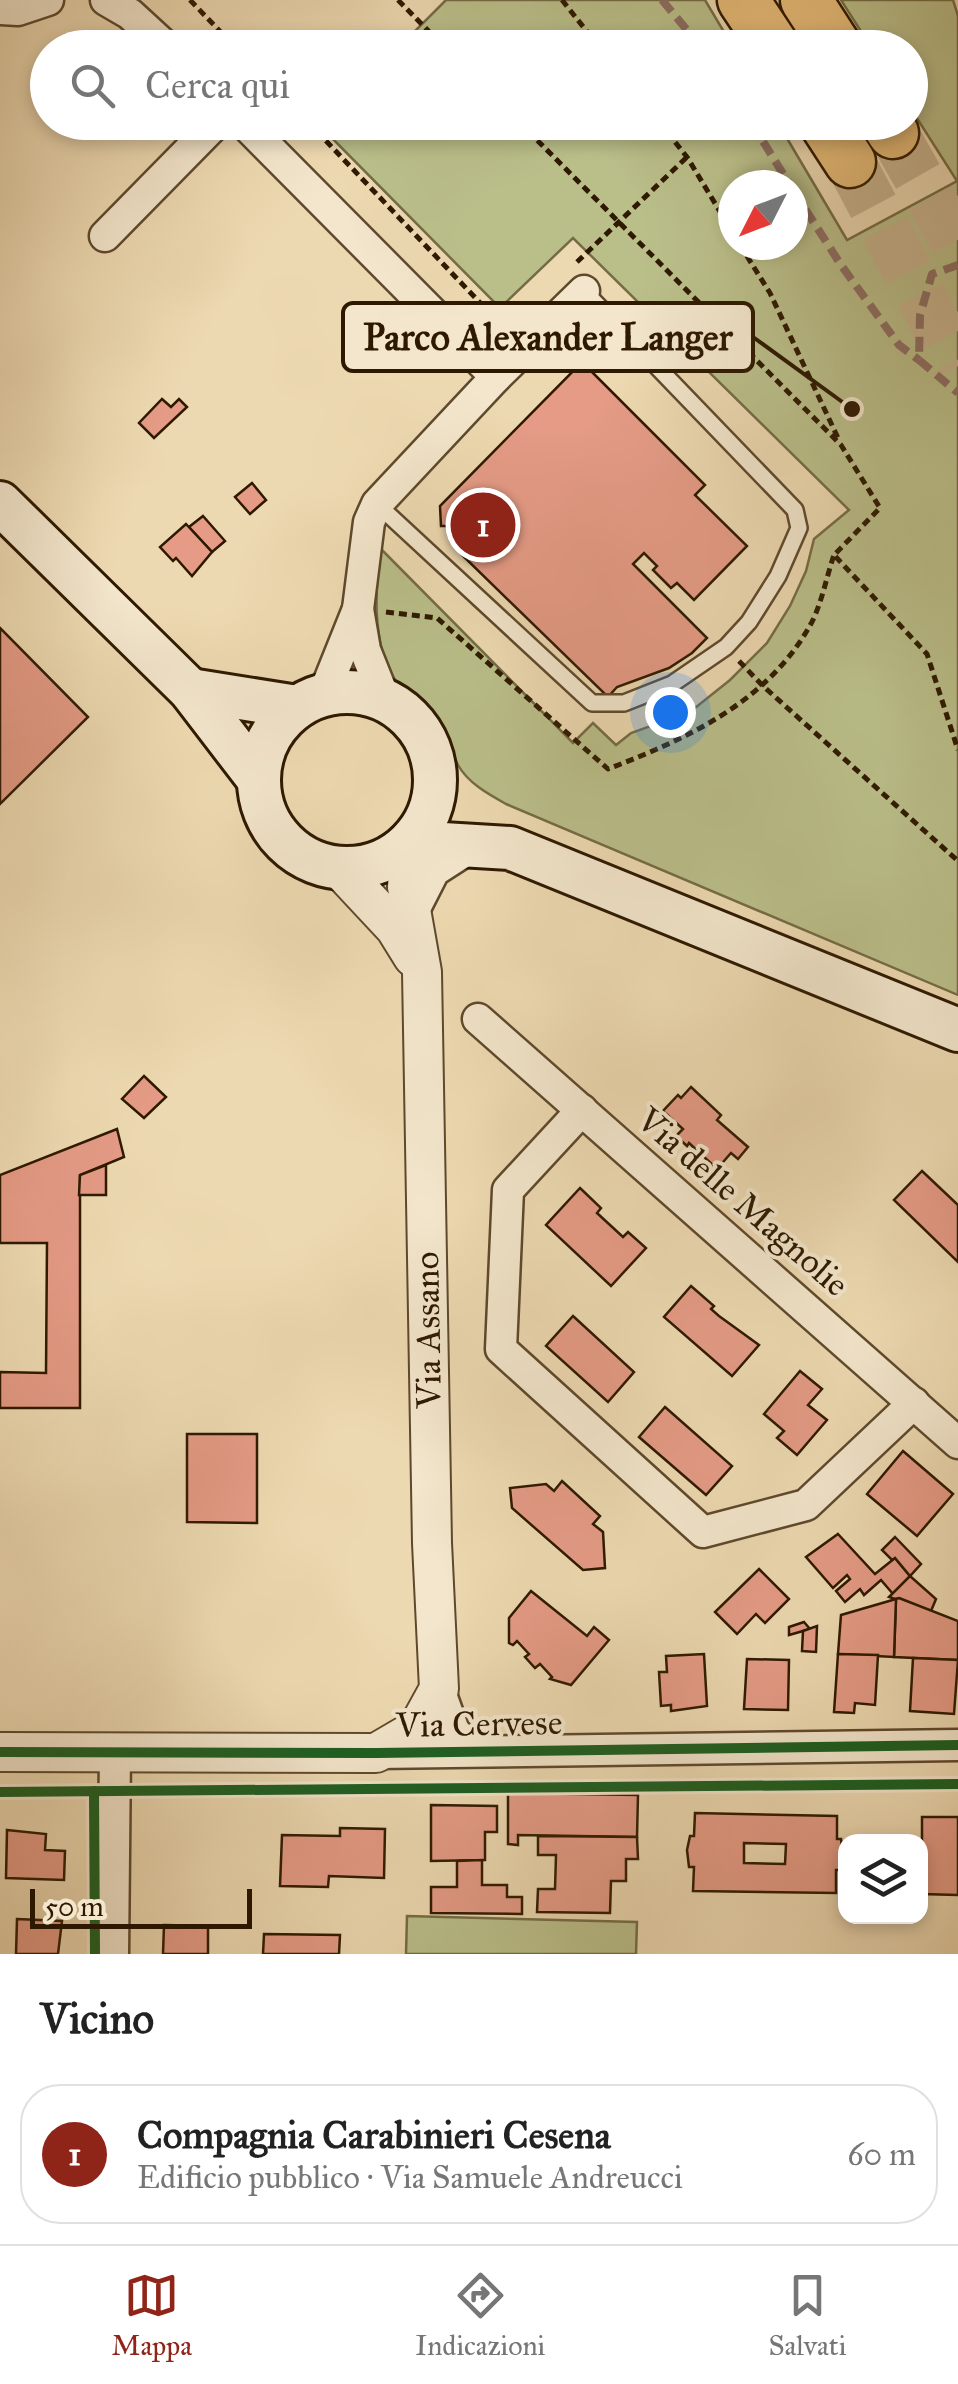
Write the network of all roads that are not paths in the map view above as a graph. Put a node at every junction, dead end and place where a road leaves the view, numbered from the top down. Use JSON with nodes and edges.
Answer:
{"nodes":[{"id":1,"x":48,"y":0,"type":"edge"},
{"id":2,"x":744,"y":0,"type":"edge"},
{"id":3,"x":806,"y":0,"type":"edge"},
{"id":4,"x":120,"y":4,"type":"edge"},
{"id":5,"x":0,"y":9,"type":"edge"},
{"id":6,"x":147,"y":30,"type":"edge"},
{"id":7,"x":763,"y":30,"type":"edge"},
{"id":8,"x":825,"y":30,"type":"edge"},
{"id":9,"x":199,"y":140,"type":"edge"},
{"id":10,"x":261,"y":140,"type":"edge"},
{"id":11,"x":106,"y":236,"type":"dead end"},
{"id":12,"x":580,"y":277,"type":"joint"},
{"id":13,"x":496,"y":377,"type":"junction"},
{"id":14,"x":0,"y":503,"type":"edge"},
{"id":15,"x":376,"y":504,"type":"junction"},
{"id":16,"x":358,"y":610,"type":"junction"},
{"id":17,"x":190,"y":690,"type":"junction"},
{"id":18,"x":385,"y":700,"type":"junction"},
{"id":19,"x":310,"y":702,"type":"junction"},
{"id":20,"x":434,"y":768,"type":"junction"},
{"id":21,"x":259,"y":780,"type":"junction"},
{"id":22,"x":410,"y":842,"type":"junction"},
{"id":23,"x":493,"y":846,"type":"junction"},
{"id":24,"x":339,"y":868,"type":"junction"},
{"id":25,"x":410,"y":918,"type":"junction"},
{"id":26,"x":422,"y":972,"type":"junction"},
{"id":27,"x":478,"y":1019,"type":"dead end"},
{"id":28,"x":958,"y":1030,"type":"edge"},
{"id":29,"x":582,"y":1110,"type":"junction"},
{"id":30,"x":914,"y":1403,"type":"junction"},
{"id":31,"x":958,"y":1442,"type":"edge"},
{"id":32,"x":439,"y":1689,"type":"junction"},
{"id":33,"x":958,"y":1744,"type":"edge"},
{"id":34,"x":115,"y":1751,"type":"junction"},
{"id":35,"x":0,"y":1752,"type":"edge"},
{"id":36,"x":474,"y":1752,"type":"junction"},
{"id":37,"x":376,"y":1753,"type":"junction"},
{"id":38,"x":113,"y":1954,"type":"edge"}],
"edges":[{"from":1,"to":5,"type":"street"},
{"from":2,"to":7,"type":"highway"},
{"from":3,"to":8,"type":"highway"},
{"from":4,"to":6,"type":"street"},
{"from":9,"to":11,"type":"street"},
{"from":10,"to":13,"type":"street"},
{"from":12,"to":13,"type":"street"},
{"from":12,"to":15,"type":"lane"},
{"from":13,"to":15,"type":"street"},
{"from":14,"to":17,"type":"main road"},
{"from":15,"to":16,"type":"street"},
{"from":16,"to":18,"type":"street"},
{"from":16,"to":19,"type":"street"},
{"from":17,"to":19,"type":"main road"},
{"from":17,"to":21,"type":"main road"},
{"from":18,"to":19,"type":"main road"},
{"from":18,"to":20,"type":"main road"},
{"from":19,"to":21,"type":"main road"},
{"from":20,"to":22,"type":"main road"},
{"from":20,"to":23,"type":"main road"},
{"from":21,"to":24,"type":"main road"},
{"from":22,"to":23,"type":"main road"},
{"from":22,"to":24,"type":"main road"},
{"from":22,"to":25,"type":"street","name":"Via Assano"},
{"from":23,"to":25,"type":"street"},
{"from":23,"to":28,"type":"main road"},
{"from":24,"to":26,"type":"street"},
{"from":25,"to":26,"type":"street","name":"Via Assano"},
{"from":26,"to":32,"type":"street","name":"Via Assano"},
{"from":27,"to":29,"type":"street","name":"Via delle Magnolie"},
{"from":29,"to":30,"type":"street","name":"Via delle Magnolie"},
{"from":29,"to":30,"type":"street"},
{"from":30,"to":31,"type":"street","name":"Via delle Magnolie"},
{"from":32,"to":36,"type":"street","name":"Via Assano"},
{"from":32,"to":37,"type":"street"},
{"from":33,"to":36,"type":"street","name":"Via Cervese"},
{"from":34,"to":35,"type":"street","name":"Via Cervese"},
{"from":34,"to":37,"type":"street","name":"Via Cervese"},
{"from":34,"to":38,"type":"street"},
{"from":36,"to":37,"type":"street","name":"Via Cervese"}]}
